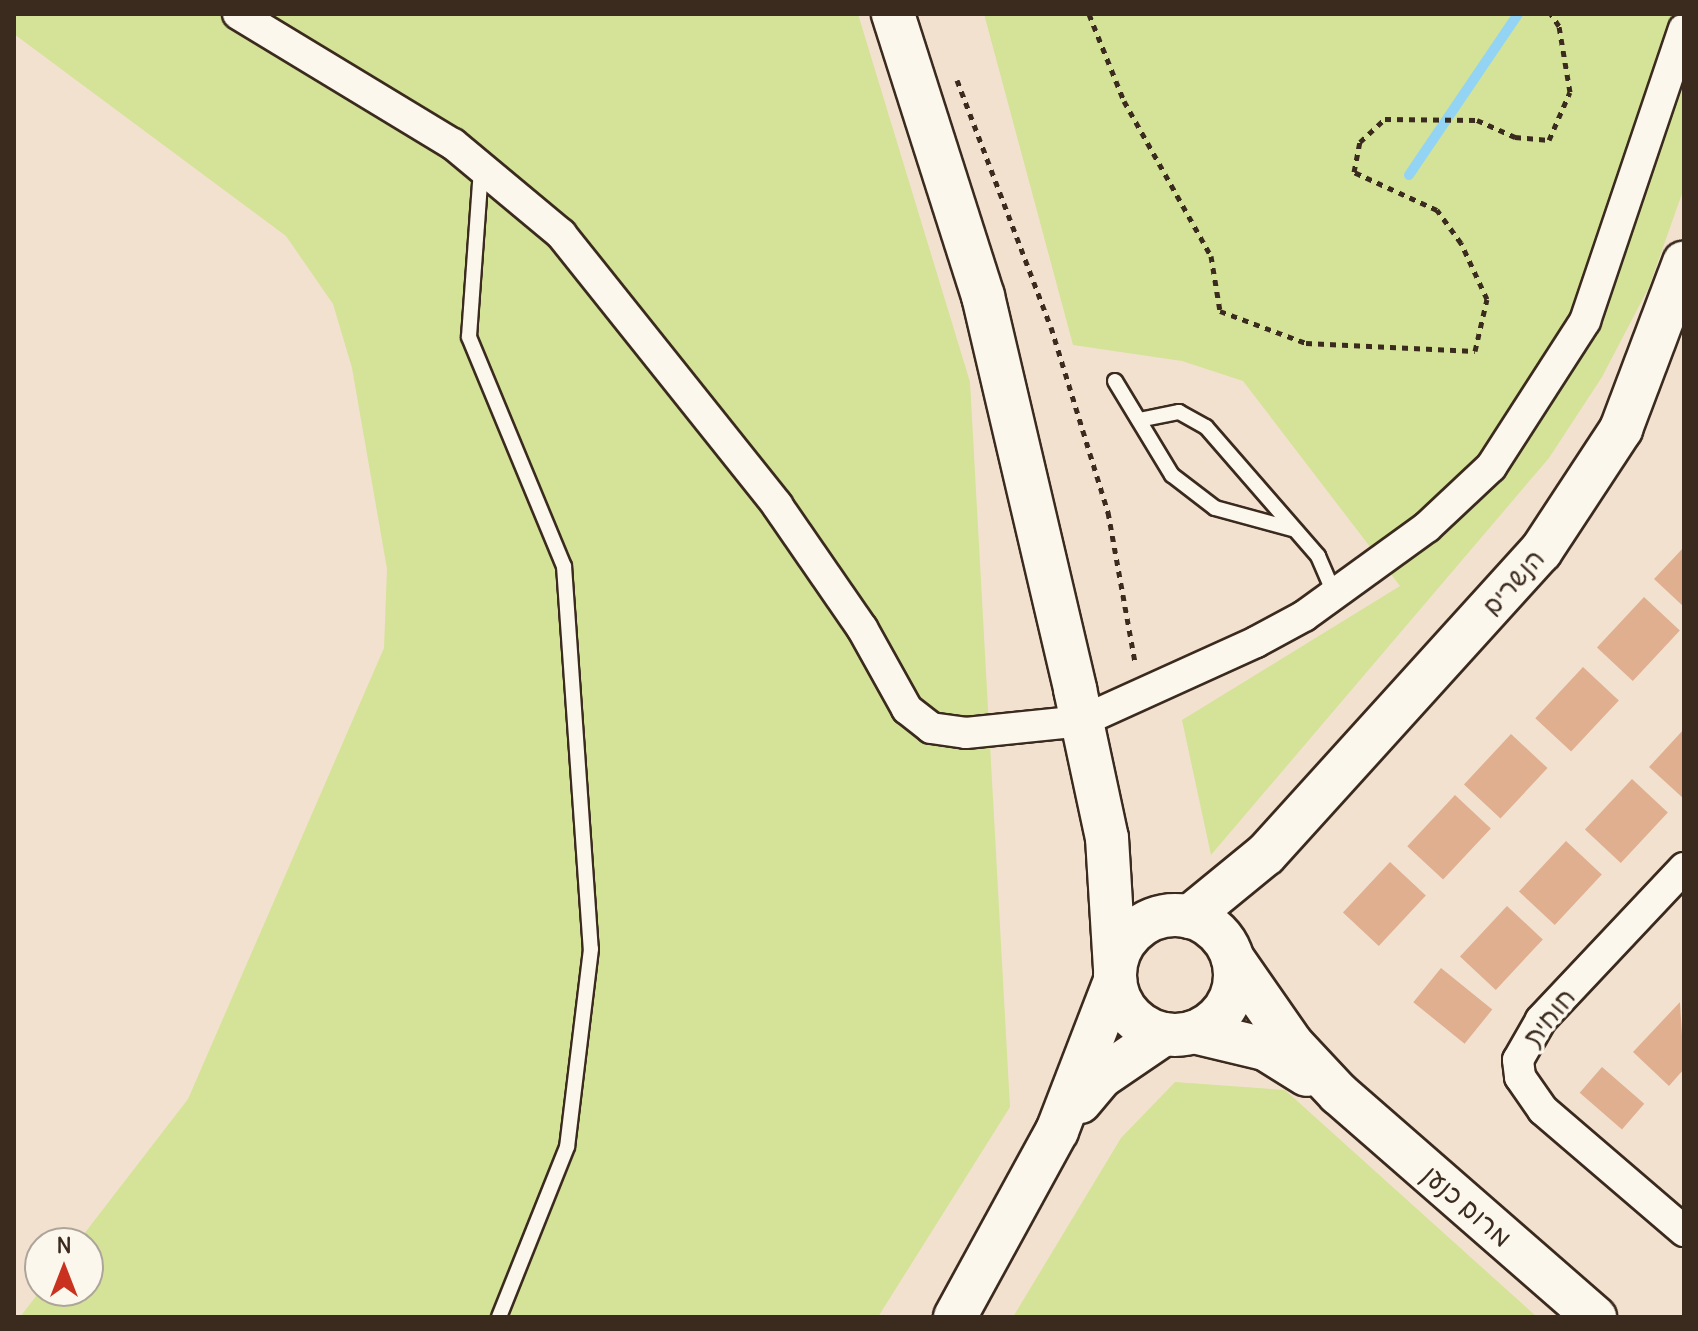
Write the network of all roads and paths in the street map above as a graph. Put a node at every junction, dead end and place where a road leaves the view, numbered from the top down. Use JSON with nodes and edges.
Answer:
{"nodes":[{"id":1,"x":238,"y":14,"type":"edge"},
{"id":2,"x":893,"y":14,"type":"edge"},
{"id":3,"x":1089,"y":14,"type":"edge"},
{"id":4,"x":1551,"y":14,"type":"edge"},
{"id":5,"x":1684,"y":29,"type":"edge"},
{"id":6,"x":955,"y":74,"type":"dead end"},
{"id":7,"x":481,"y":165,"type":"junction"},
{"id":8,"x":1684,"y":262,"type":"edge"},
{"id":9,"x":1115,"y":381,"type":"dead end"},
{"id":10,"x":1139,"y":420,"type":"junction"},
{"id":11,"x":1292,"y":529,"type":"junction"},
{"id":12,"x":1334,"y":593,"type":"junction"},
{"id":13,"x":1141,"y":694,"type":"junction"},
{"id":14,"x":1082,"y":721,"type":"junction"},
{"id":15,"x":1101,"y":808,"type":"junction"},
{"id":16,"x":1266,"y":854,"type":"junction"},
{"id":17,"x":1684,"y":868,"type":"edge"},
{"id":18,"x":1182,"y":916,"type":"junction"},
{"id":19,"x":1231,"y":954,"type":"junction"},
{"id":20,"x":1115,"y":974,"type":"junction"},
{"id":21,"x":1179,"y":1033,"type":"junction"},
{"id":22,"x":1339,"y":1094,"type":"junction"},
{"id":23,"x":1057,"y":1131,"type":"junction"},
{"id":24,"x":1684,"y":1231,"type":"edge"},
{"id":25,"x":499,"y":1317,"type":"edge"},
{"id":26,"x":955,"y":1317,"type":"edge"},
{"id":27,"x":1595,"y":1317,"type":"edge"}],
"edges":[{"from":1,"to":7,"type":"street"},
{"from":2,"to":14,"type":"main road"},
{"from":3,"to":4,"type":"path"},
{"from":5,"to":12,"type":"street"},
{"from":6,"to":13,"type":"path"},
{"from":7,"to":14,"type":"street"},
{"from":7,"to":25,"type":"lane"},
{"from":8,"to":16,"type":"main road","name":"הנשרים"},
{"from":9,"to":10,"type":"lane"},
{"from":10,"to":11,"type":"lane"},
{"from":10,"to":11,"type":"lane"},
{"from":11,"to":12,"type":"lane"},
{"from":12,"to":13,"type":"street"},
{"from":13,"to":14,"type":"street"},
{"from":14,"to":15,"type":"main road"},
{"from":15,"to":18,"type":"main road"},
{"from":15,"to":20,"type":"main road"},
{"from":16,"to":18,"type":"main road","name":"הנשרים"},
{"from":16,"to":19,"type":"main road","name":"הנשרים"},
{"from":17,"to":24,"type":"street","name":"חוחית"},
{"from":18,"to":19,"type":"main road"},
{"from":18,"to":20,"type":"main road"},
{"from":19,"to":21,"type":"main road"},
{"from":19,"to":22,"type":"main road","name":"מרום כנען"},
{"from":20,"to":21,"type":"main road"},
{"from":20,"to":23,"type":"main road"},
{"from":21,"to":22,"type":"main road","name":"מרום כנען"},
{"from":21,"to":23,"type":"main road"},
{"from":22,"to":27,"type":"main road","name":"מרום כנען"},
{"from":23,"to":26,"type":"main road"}]}
